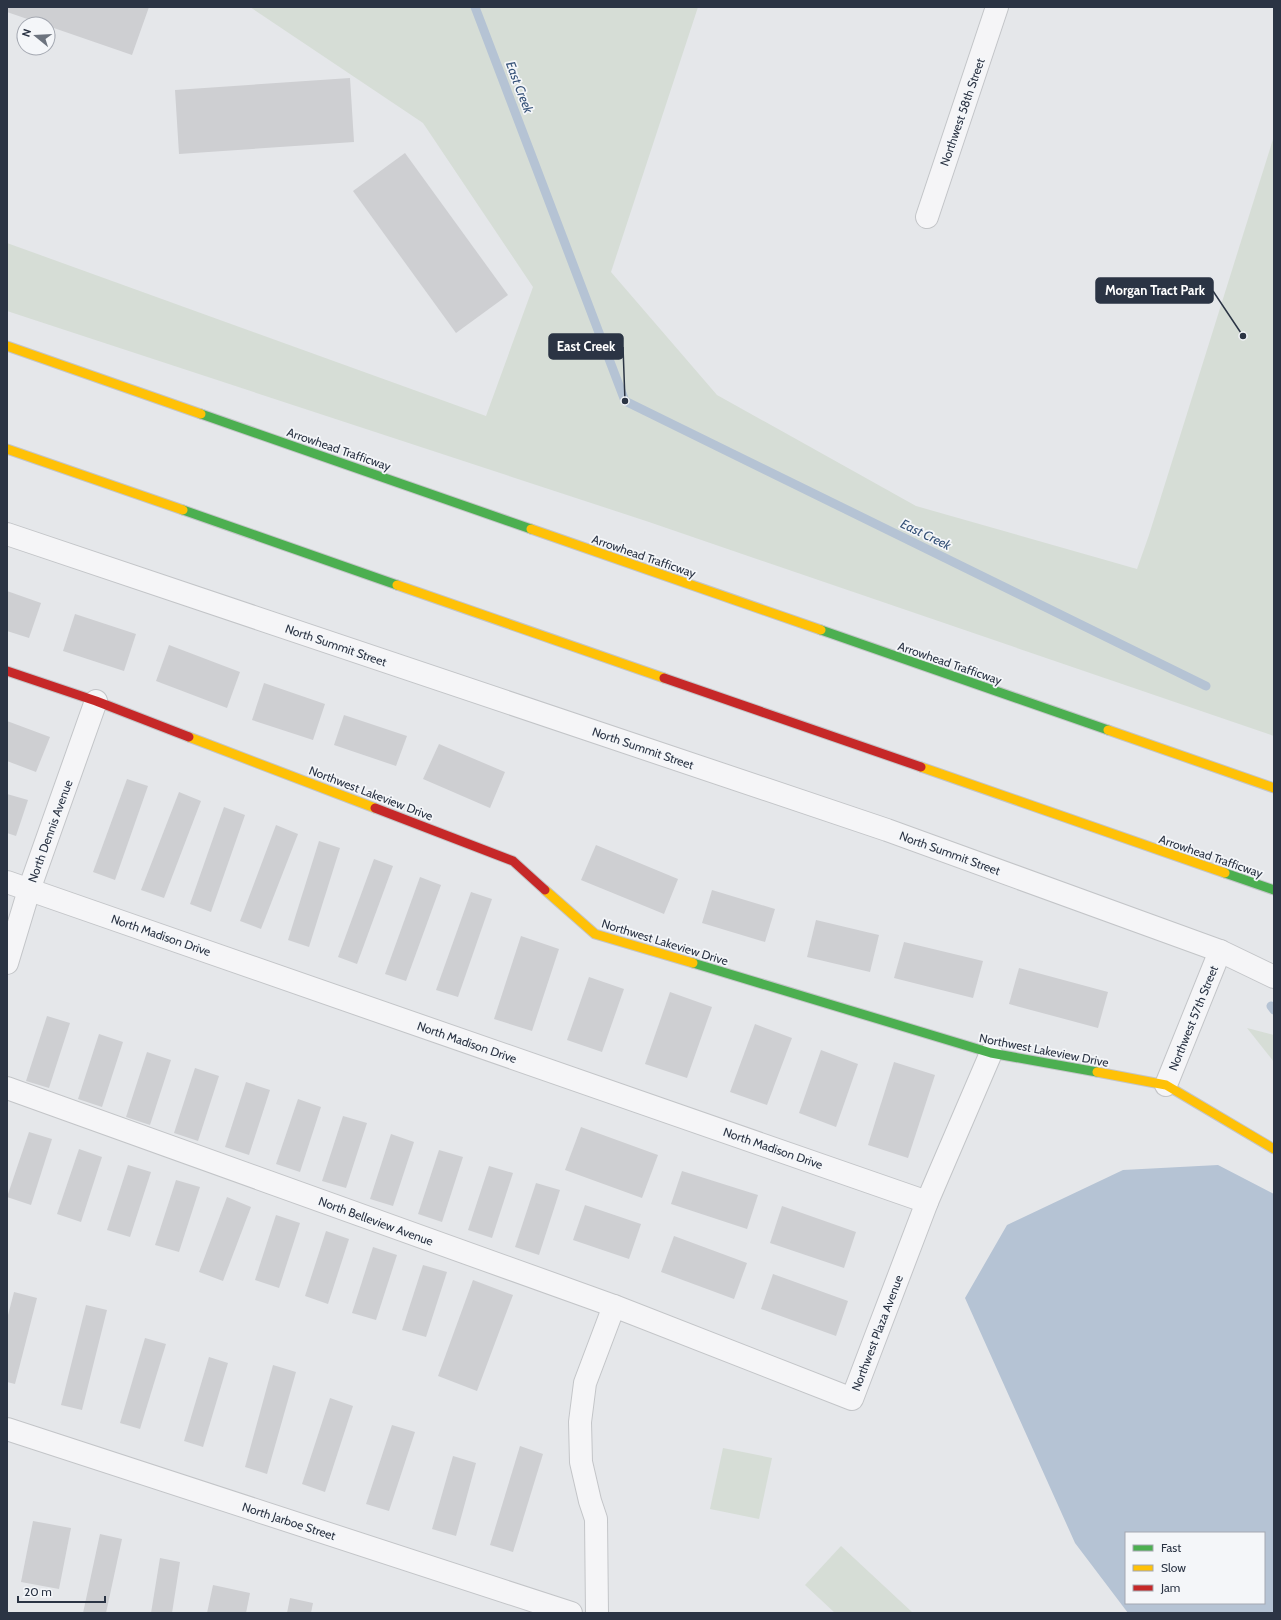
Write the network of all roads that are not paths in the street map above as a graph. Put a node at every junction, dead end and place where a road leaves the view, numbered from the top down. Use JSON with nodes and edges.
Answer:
{"nodes":[{"id":1,"x":998,"y":7,"type":"edge"},
{"id":2,"x":927,"y":217,"type":"dead end"},
{"id":3,"x":7,"y":346,"type":"edge"},
{"id":4,"x":7,"y":449,"type":"edge"},
{"id":5,"x":7,"y":534,"type":"edge"},
{"id":6,"x":7,"y":671,"type":"edge"},
{"id":7,"x":96,"y":701,"type":"junction"},
{"id":8,"x":1274,"y":788,"type":"edge"},
{"id":9,"x":7,"y":882,"type":"edge"},
{"id":10,"x":29,"y":890,"type":"junction"},
{"id":11,"x":1274,"y":890,"type":"edge"},
{"id":12,"x":1220,"y":951,"type":"junction"},
{"id":13,"x":7,"y":962,"type":"edge"},
{"id":14,"x":1274,"y":976,"type":"edge"},
{"id":15,"x":991,"y":1053,"type":"junction"},
{"id":16,"x":1166,"y":1085,"type":"junction"},
{"id":17,"x":7,"y":1088,"type":"edge"},
{"id":18,"x":1274,"y":1149,"type":"edge"},
{"id":19,"x":927,"y":1202,"type":"junction"},
{"id":20,"x":614,"y":1306,"type":"junction"},
{"id":21,"x":7,"y":1429,"type":"edge"},
{"id":22,"x":571,"y":1613,"type":"edge"},
{"id":23,"x":597,"y":1613,"type":"edge"}],
"edges":[{"from":1,"to":2,"type":"street","name":"Northwest 58th Street"},
{"from":3,"to":8,"type":"main road","name":"Arrowhead Trafficway"},
{"from":4,"to":11,"type":"main road","name":"Arrowhead Trafficway"},
{"from":5,"to":12,"type":"street","name":"North Summit Street"},
{"from":6,"to":7,"type":"main road","name":"Northwest Lakeview Drive"},
{"from":7,"to":10,"type":"street","name":"North Dennis Avenue"},
{"from":7,"to":15,"type":"main road","name":"Northwest Lakeview Drive"},
{"from":9,"to":10,"type":"street","name":"North Madison Drive"},
{"from":10,"to":13,"type":"street","name":"North Dennis Avenue"},
{"from":10,"to":19,"type":"street","name":"North Madison Drive"},
{"from":12,"to":14,"type":"street","name":"North Summit Street"},
{"from":12,"to":16,"type":"street","name":"Northwest 57th Street"},
{"from":15,"to":16,"type":"main road","name":"Northwest Lakeview Drive"},
{"from":15,"to":19,"type":"street","name":"Northwest Plaza Avenue"},
{"from":16,"to":18,"type":"main road","name":"Northwest Lakeview Drive"},
{"from":17,"to":20,"type":"street","name":"North Belleview Avenue"},
{"from":19,"to":20,"type":"street","name":"Northwest Plaza Avenue"},
{"from":20,"to":23,"type":"street"},
{"from":21,"to":22,"type":"street","name":"North Jarboe Street"}]}
